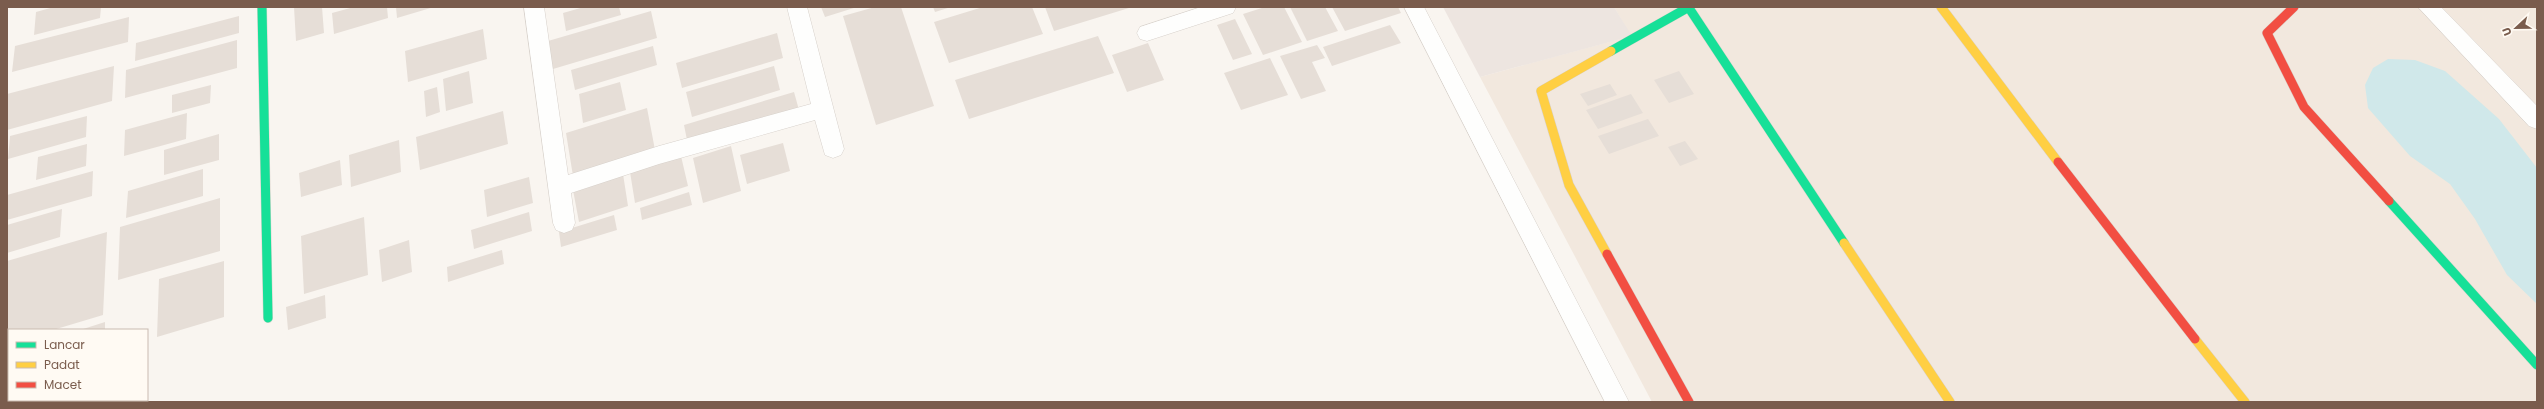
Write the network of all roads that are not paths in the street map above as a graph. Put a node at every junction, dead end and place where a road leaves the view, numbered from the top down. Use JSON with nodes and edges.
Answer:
{"nodes":[{"id":1,"x":262,"y":7,"type":"edge"},
{"id":2,"x":534,"y":7,"type":"edge"},
{"id":3,"x":797,"y":7,"type":"edge"},
{"id":4,"x":1226,"y":7,"type":"edge"},
{"id":5,"x":1414,"y":7,"type":"edge"},
{"id":6,"x":1941,"y":7,"type":"edge"},
{"id":7,"x":2294,"y":7,"type":"edge"},
{"id":8,"x":2428,"y":7,"type":"edge"},
{"id":9,"x":1689,"y":8,"type":"edge"},
{"id":10,"x":1147,"y":33,"type":"dead end"},
{"id":11,"x":823,"y":109,"type":"junction"},
{"id":12,"x":2537,"y":120,"type":"edge"},
{"id":13,"x":833,"y":149,"type":"dead end"},
{"id":14,"x":559,"y":187,"type":"junction"},
{"id":15,"x":564,"y":224,"type":"dead end"},
{"id":16,"x":268,"y":318,"type":"dead end"},
{"id":17,"x":2537,"y":365,"type":"edge"},
{"id":18,"x":1617,"y":402,"type":"edge"},
{"id":19,"x":1689,"y":402,"type":"edge"},
{"id":20,"x":1950,"y":402,"type":"edge"},
{"id":21,"x":2245,"y":402,"type":"edge"}],
"edges":[{"from":1,"to":16,"type":"street"},
{"from":2,"to":14,"type":"street"},
{"from":3,"to":11,"type":"street"},
{"from":4,"to":10,"type":"street"},
{"from":5,"to":18,"type":"street"},
{"from":6,"to":21,"type":"street"},
{"from":7,"to":17,"type":"street"},
{"from":8,"to":12,"type":"street"},
{"from":9,"to":19,"type":"street"},
{"from":9,"to":20,"type":"street"},
{"from":11,"to":13,"type":"street"},
{"from":11,"to":14,"type":"street"},
{"from":14,"to":15,"type":"street"}]}
